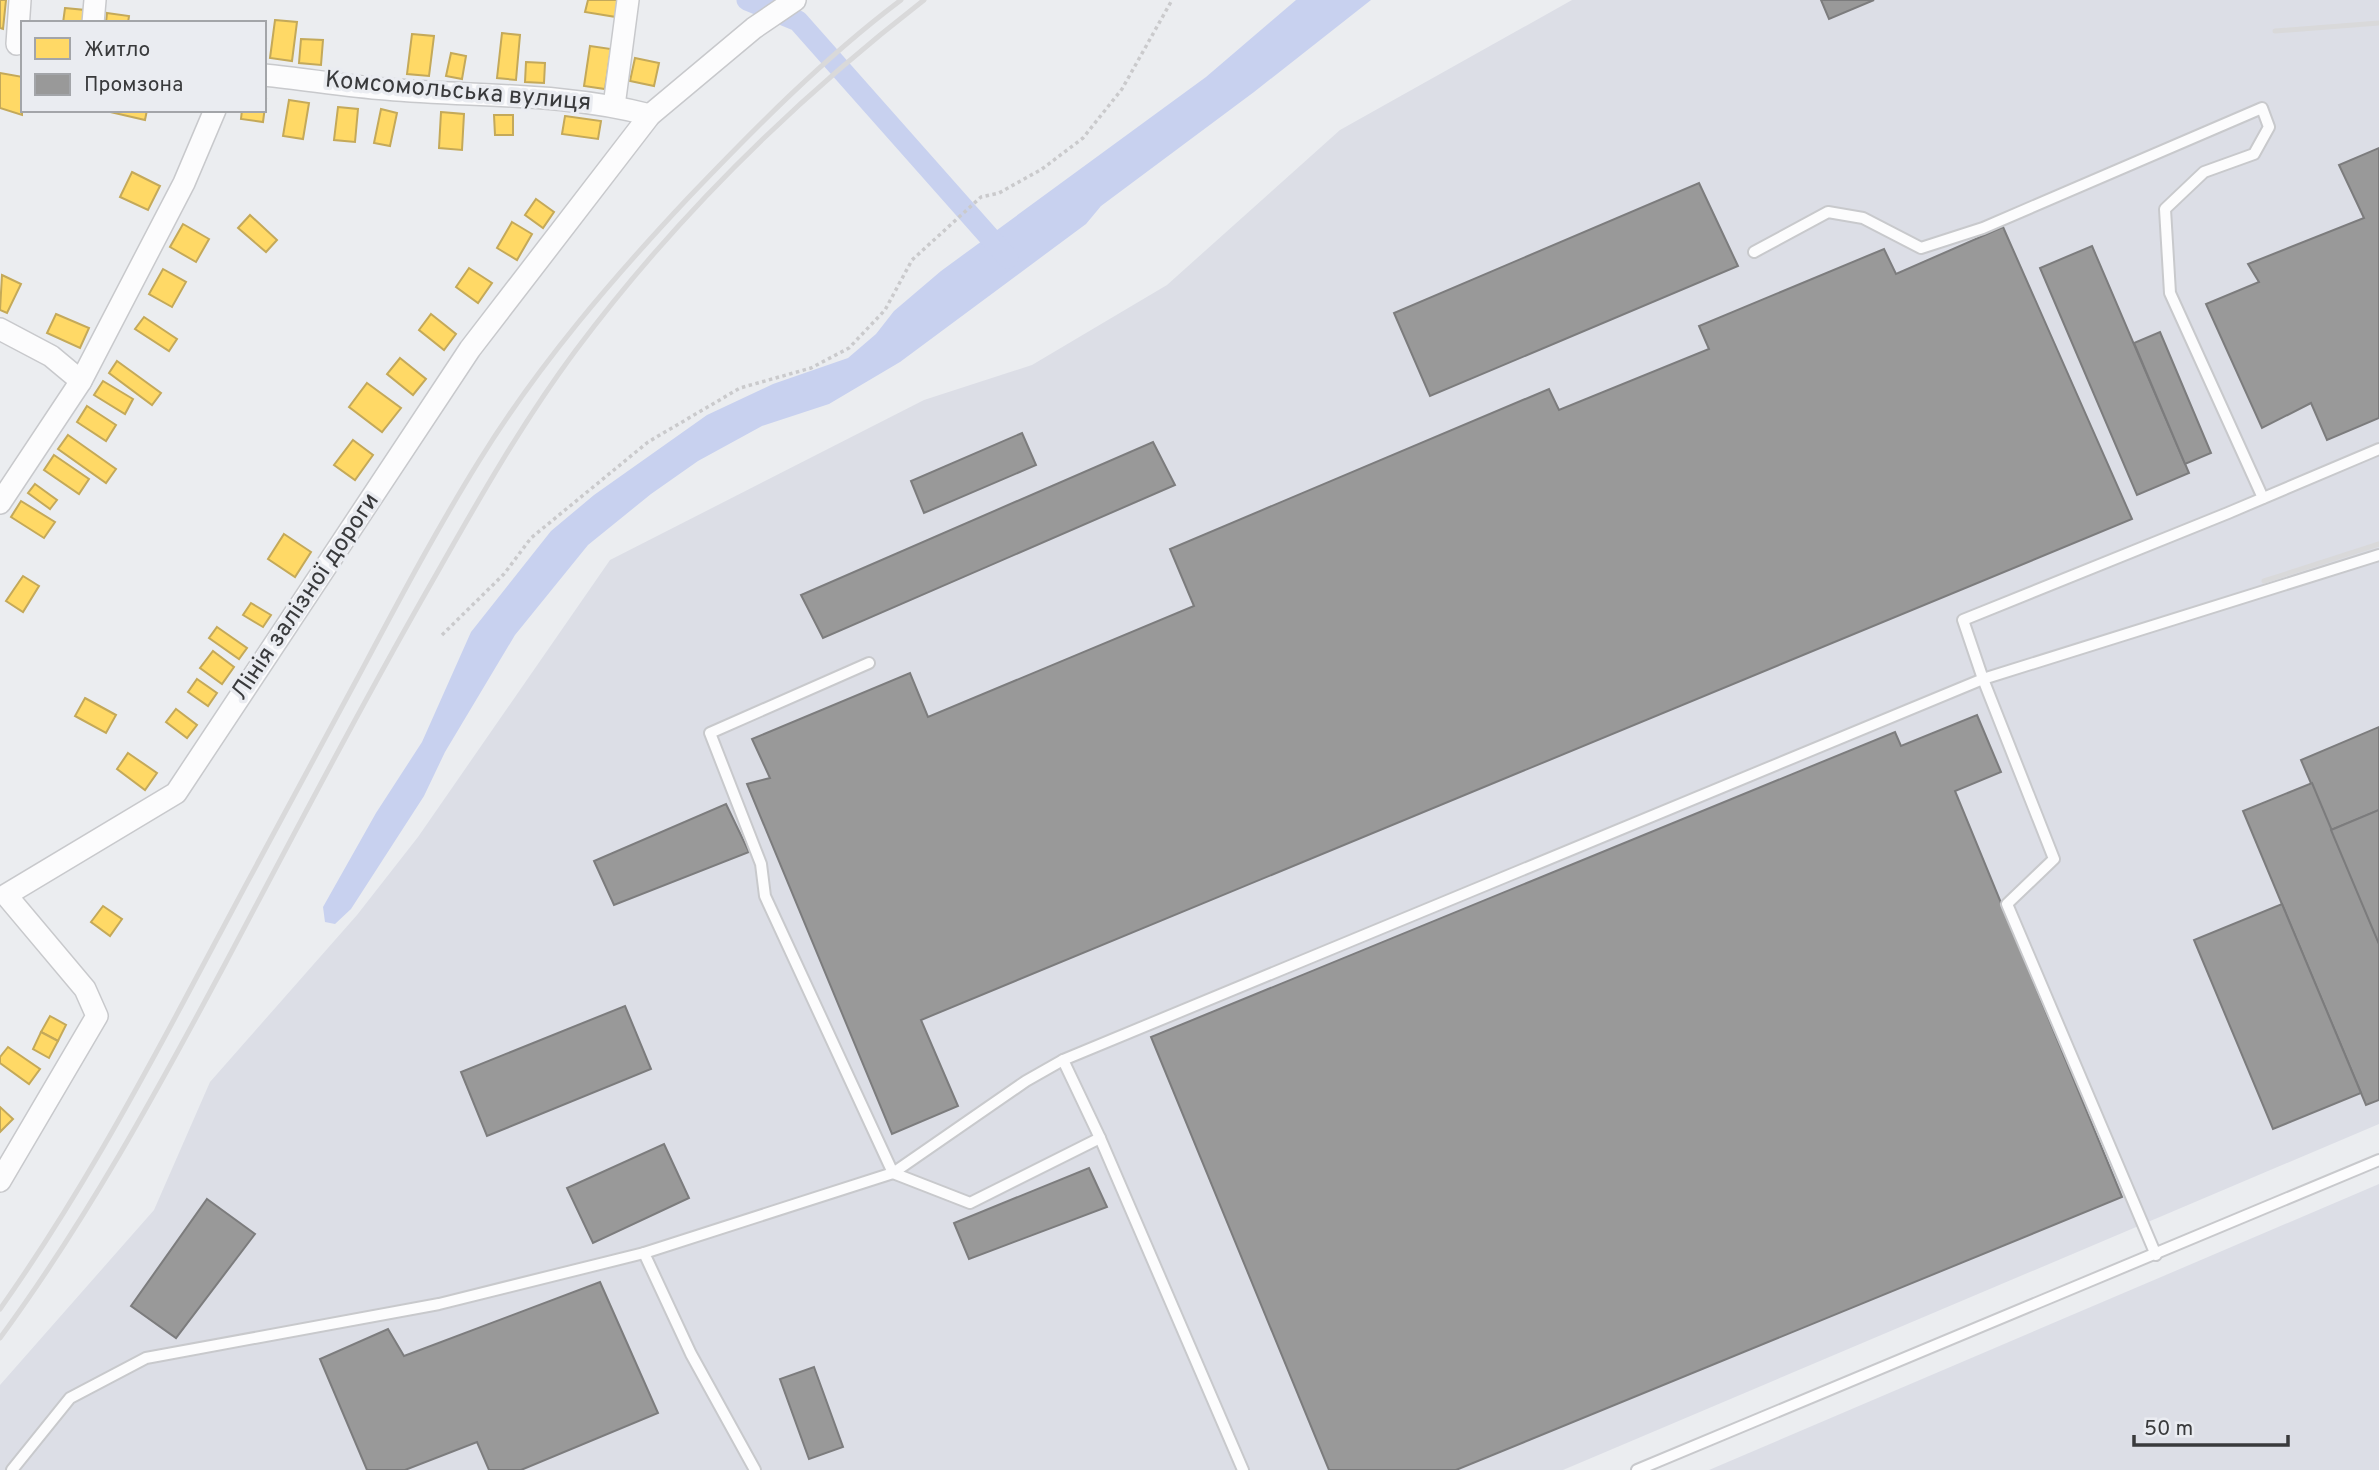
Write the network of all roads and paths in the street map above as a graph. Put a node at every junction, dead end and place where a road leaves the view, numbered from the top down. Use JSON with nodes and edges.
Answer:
{"nodes":[{"id":1,"x":20,"y":0,"type":"edge"},
{"id":2,"x":95,"y":0,"type":"edge"},
{"id":3,"x":628,"y":0,"type":"edge"},
{"id":4,"x":1172,"y":0,"type":"edge"},
{"id":5,"x":793,"y":1,"type":"edge"},
{"id":6,"x":93,"y":21,"type":"edge"},
{"id":7,"x":13,"y":44,"type":"edge"},
{"id":8,"x":266,"y":75,"type":"edge"},
{"id":9,"x":614,"y":106,"type":"junction"},
{"id":10,"x":214,"y":112,"type":"edge"},
{"id":11,"x":650,"y":115,"type":"junction"},
{"id":12,"x":1754,"y":252,"type":"dead end"},
{"id":13,"x":0,"y":329,"type":"edge"},
{"id":14,"x":81,"y":381,"type":"junction"},
{"id":15,"x":2379,"y":449,"type":"edge"},
{"id":16,"x":2263,"y":498,"type":"junction"},
{"id":17,"x":0,"y":503,"type":"edge"},
{"id":18,"x":2379,"y":555,"type":"edge"},
{"id":19,"x":442,"y":635,"type":"dead end"},
{"id":20,"x":869,"y":663,"type":"dead end"},
{"id":21,"x":1983,"y":679,"type":"junction"},
{"id":22,"x":3,"y":892,"type":"edge"},
{"id":23,"x":1063,"y":1060,"type":"junction"},
{"id":24,"x":1100,"y":1138,"type":"junction"},
{"id":25,"x":2379,"y":1160,"type":"edge"},
{"id":26,"x":893,"y":1173,"type":"junction"},
{"id":27,"x":0,"y":1181,"type":"edge"},
{"id":28,"x":643,"y":1253,"type":"junction"},
{"id":29,"x":2156,"y":1255,"type":"junction"},
{"id":30,"x":12,"y":1470,"type":"edge"},
{"id":31,"x":755,"y":1470,"type":"edge"},
{"id":32,"x":1243,"y":1470,"type":"edge"},
{"id":33,"x":1637,"y":1470,"type":"edge"}],
"edges":[{"from":1,"to":7,"type":"street"},
{"from":2,"to":6,"type":"street"},
{"from":3,"to":9,"type":"street"},
{"from":4,"to":19,"type":"path"},
{"from":5,"to":11,"type":"street","name":"Лінія залізної дороги"},
{"from":8,"to":9,"type":"street","name":"Комсомольська вулиця"},
{"from":9,"to":11,"type":"street","name":"Комсомольська вулиця"},
{"from":10,"to":14,"type":"street"},
{"from":11,"to":22,"type":"street","name":"Лінія залізної дороги"},
{"from":12,"to":16,"type":"lane"},
{"from":13,"to":14,"type":"street"},
{"from":14,"to":17,"type":"street"},
{"from":15,"to":16,"type":"lane"},
{"from":16,"to":21,"type":"lane"},
{"from":18,"to":21,"type":"lane"},
{"from":20,"to":26,"type":"lane"},
{"from":21,"to":23,"type":"lane"},
{"from":21,"to":29,"type":"lane"},
{"from":22,"to":27,"type":"street","name":"Лінія залізної дороги"},
{"from":23,"to":24,"type":"lane"},
{"from":23,"to":26,"type":"lane"},
{"from":24,"to":26,"type":"lane"},
{"from":24,"to":32,"type":"lane"},
{"from":25,"to":29,"type":"lane"},
{"from":26,"to":28,"type":"lane"},
{"from":28,"to":30,"type":"lane"},
{"from":28,"to":31,"type":"lane"},
{"from":29,"to":33,"type":"lane"}]}
